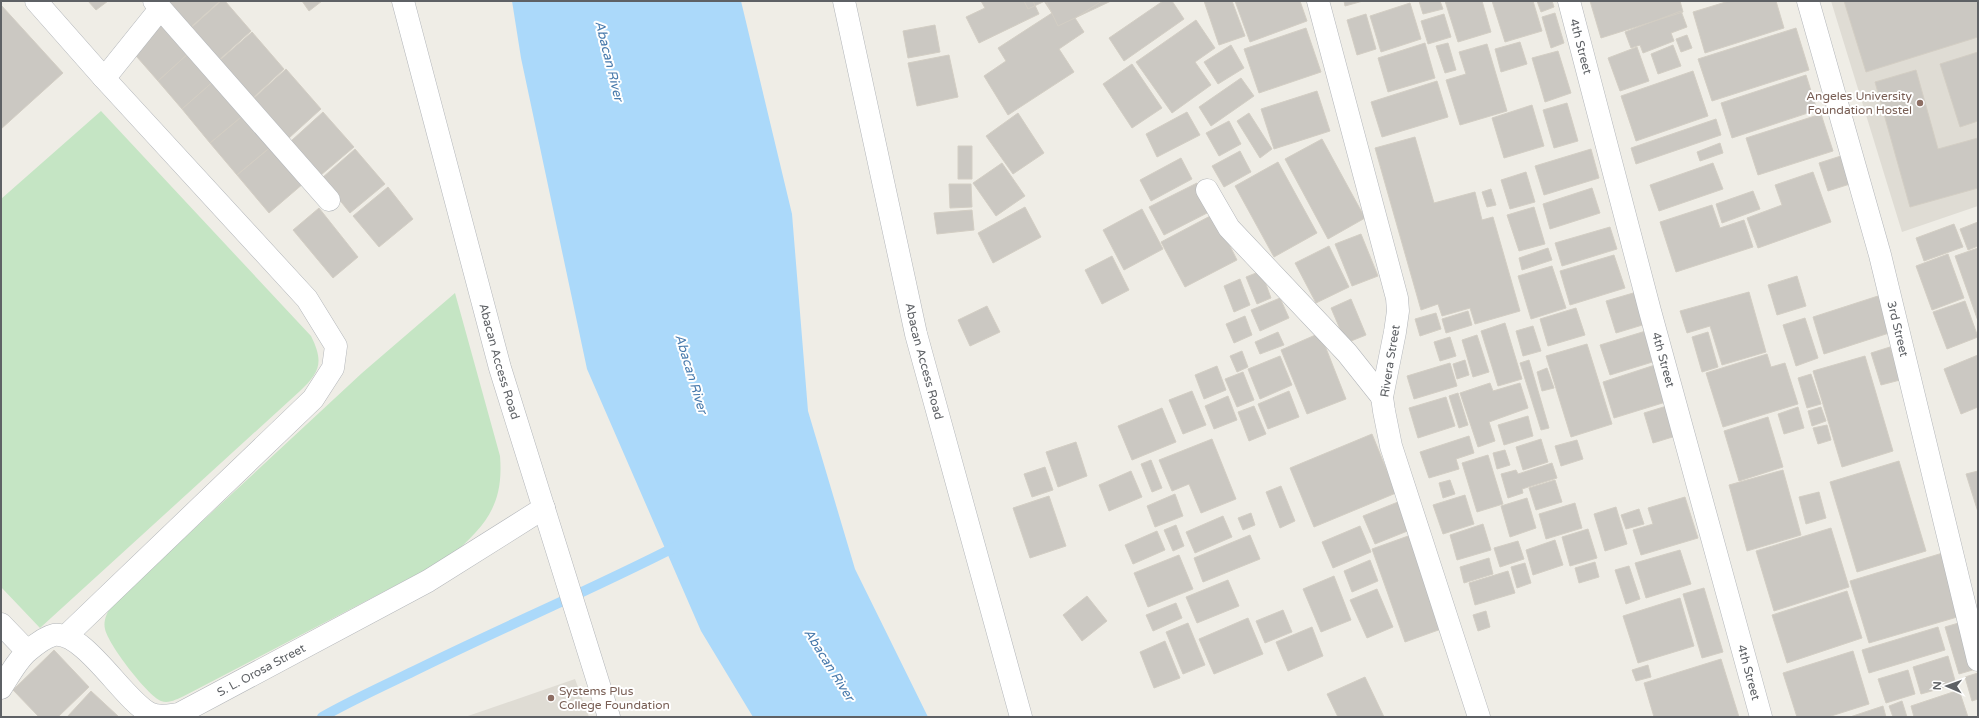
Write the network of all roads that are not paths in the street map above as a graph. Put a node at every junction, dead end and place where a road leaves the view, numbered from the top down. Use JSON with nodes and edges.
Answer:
{"nodes":[{"id":1,"x":36,"y":1,"type":"edge"},
{"id":2,"x":403,"y":1,"type":"edge"},
{"id":3,"x":844,"y":1,"type":"edge"},
{"id":4,"x":1318,"y":1,"type":"edge"},
{"id":5,"x":1569,"y":1,"type":"edge"},
{"id":6,"x":1808,"y":1,"type":"edge"},
{"id":7,"x":157,"y":5,"type":"edge"},
{"id":8,"x":102,"y":77,"type":"junction"},
{"id":9,"x":1207,"y":190,"type":"dead end"},
{"id":10,"x":329,"y":200,"type":"dead end"},
{"id":11,"x":1382,"y":397,"type":"junction"},
{"id":12,"x":544,"y":508,"type":"junction"},
{"id":13,"x":1,"y":624,"type":"edge"},
{"id":14,"x":66,"y":636,"type":"junction"},
{"id":15,"x":27,"y":651,"type":"junction"},
{"id":16,"x":1978,"y":660,"type":"edge"},
{"id":17,"x":1,"y":688,"type":"edge"},
{"id":18,"x":609,"y":717,"type":"edge"},
{"id":19,"x":1021,"y":717,"type":"edge"},
{"id":20,"x":1479,"y":717,"type":"edge"},
{"id":21,"x":1761,"y":717,"type":"edge"}],
"edges":[{"from":1,"to":8,"type":"street"},
{"from":2,"to":12,"type":"street","name":"Abacan Access Road"},
{"from":3,"to":19,"type":"street","name":"Abacan Access Road"},
{"from":4,"to":11,"type":"street","name":"Rivera Street"},
{"from":5,"to":21,"type":"street","name":"4th Street"},
{"from":6,"to":16,"type":"street","name":"3rd Street"},
{"from":7,"to":8,"type":"street"},
{"from":7,"to":10,"type":"street"},
{"from":8,"to":14,"type":"street"},
{"from":9,"to":11,"type":"street"},
{"from":11,"to":20,"type":"street","name":"Rivera Street"},
{"from":12,"to":14,"type":"street","name":"S. L. Orosa Street"},
{"from":12,"to":18,"type":"street","name":"Abacan Access Road"},
{"from":13,"to":15,"type":"street"},
{"from":14,"to":15,"type":"street"},
{"from":15,"to":17,"type":"street"}]}
